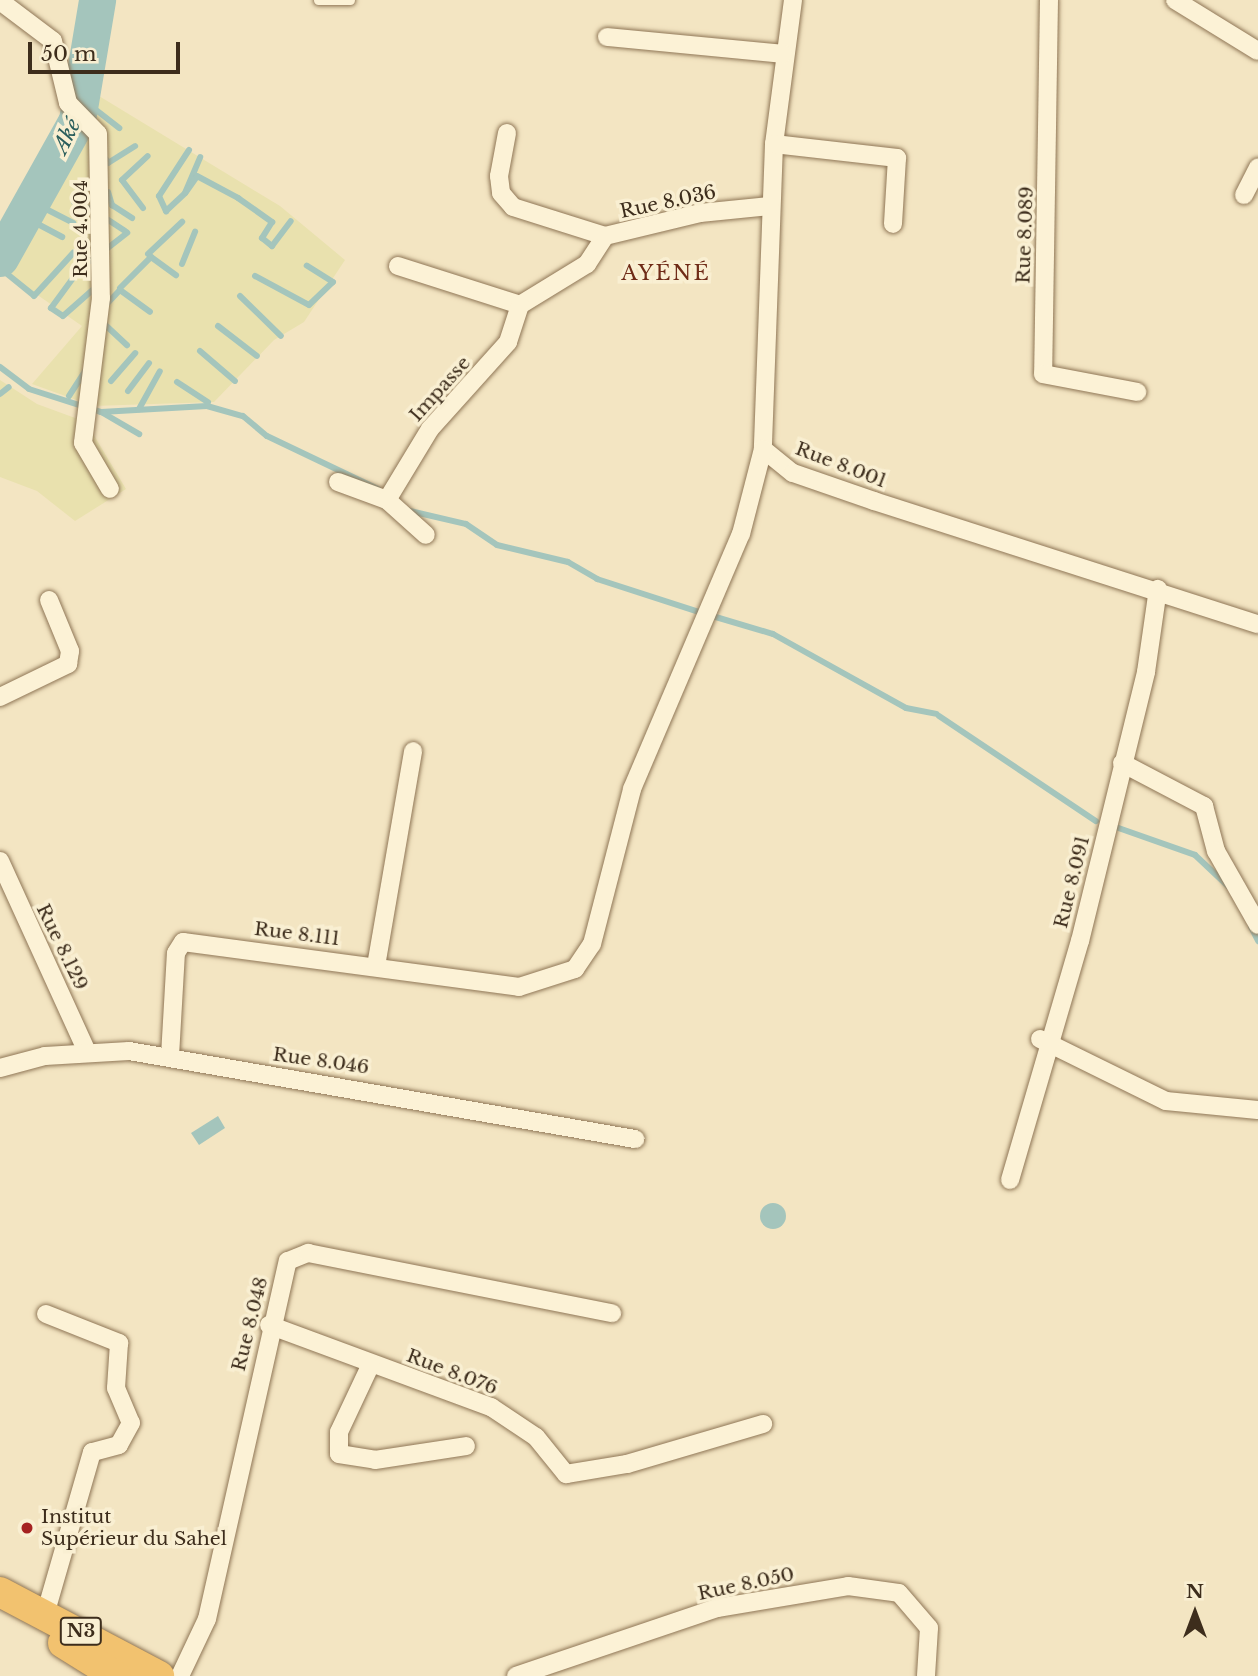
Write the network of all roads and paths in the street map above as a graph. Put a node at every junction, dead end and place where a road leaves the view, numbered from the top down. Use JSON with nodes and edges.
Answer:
{"nodes":[{"id":1,"x":318,"y":0,"type":"edge"},
{"id":2,"x":350,"y":0,"type":"edge"},
{"id":3,"x":793,"y":0,"type":"edge"},
{"id":4,"x":1049,"y":0,"type":"edge"},
{"id":5,"x":1175,"y":0,"type":"edge"},
{"id":6,"x":0,"y":1,"type":"edge"},
{"id":7,"x":607,"y":37,"type":"dead end"},
{"id":8,"x":1258,"y":51,"type":"edge"},
{"id":9,"x":783,"y":54,"type":"junction"},
{"id":10,"x":507,"y":133,"type":"dead end"},
{"id":11,"x":774,"y":144,"type":"junction"},
{"id":12,"x":1258,"y":167,"type":"edge"},
{"id":13,"x":1244,"y":195,"type":"dead end"},
{"id":14,"x":769,"y":206,"type":"junction"},
{"id":15,"x":893,"y":224,"type":"dead end"},
{"id":16,"x":605,"y":236,"type":"junction"},
{"id":17,"x":398,"y":266,"type":"dead end"},
{"id":18,"x":520,"y":305,"type":"junction"},
{"id":19,"x":1136,"y":392,"type":"dead end"},
{"id":20,"x":763,"y":449,"type":"junction"},
{"id":21,"x":338,"y":482,"type":"dead end"},
{"id":22,"x":110,"y":489,"type":"dead end"},
{"id":23,"x":387,"y":500,"type":"junction"},
{"id":24,"x":426,"y":535,"type":"dead end"},
{"id":25,"x":1158,"y":589,"type":"junction"},
{"id":26,"x":49,"y":600,"type":"dead end"},
{"id":27,"x":1258,"y":624,"type":"edge"},
{"id":28,"x":0,"y":697,"type":"edge"},
{"id":29,"x":413,"y":751,"type":"dead end"},
{"id":30,"x":1122,"y":763,"type":"junction"},
{"id":31,"x":0,"y":861,"type":"edge"},
{"id":32,"x":1258,"y":925,"type":"edge"},
{"id":33,"x":376,"y":966,"type":"junction"},
{"id":34,"x":1046,"y":1042,"type":"junction"},
{"id":35,"x":87,"y":1052,"type":"junction"},
{"id":36,"x":170,"y":1056,"type":"junction"},
{"id":37,"x":0,"y":1068,"type":"edge"},
{"id":38,"x":1258,"y":1110,"type":"edge"},
{"id":39,"x":635,"y":1139,"type":"dead end"},
{"id":40,"x":1010,"y":1180,"type":"dead end"},
{"id":41,"x":612,"y":1313,"type":"dead end"},
{"id":42,"x":47,"y":1314,"type":"dead end"},
{"id":43,"x":269,"y":1325,"type":"junction"},
{"id":44,"x":371,"y":1364,"type":"junction"},
{"id":45,"x":764,"y":1424,"type":"dead end"},
{"id":46,"x":466,"y":1446,"type":"dead end"},
{"id":47,"x":0,"y":1592,"type":"edge"},
{"id":48,"x":0,"y":1611,"type":"edge"},
{"id":49,"x":47,"y":1611,"type":"junction"},
{"id":50,"x":116,"y":1676,"type":"edge"},
{"id":51,"x":159,"y":1676,"type":"edge"},
{"id":52,"x":180,"y":1676,"type":"edge"},
{"id":53,"x":516,"y":1676,"type":"edge"},
{"id":54,"x":926,"y":1676,"type":"edge"}],
"edges":[{"from":1,"to":2,"type":"lane"},
{"from":3,"to":9,"type":"street"},
{"from":4,"to":19,"type":"street","name":"Rue 8.089"},
{"from":5,"to":8,"type":"street"},
{"from":6,"to":22,"type":"street","name":"Rue 4.004"},
{"from":7,"to":9,"type":"street"},
{"from":9,"to":11,"type":"street"},
{"from":10,"to":16,"type":"street"},
{"from":11,"to":14,"type":"street"},
{"from":11,"to":15,"type":"street"},
{"from":12,"to":13,"type":"street"},
{"from":14,"to":16,"type":"street","name":"Rue 8.036"},
{"from":14,"to":20,"type":"street"},
{"from":16,"to":18,"type":"street","name":"Rue 8.036"},
{"from":17,"to":18,"type":"street"},
{"from":18,"to":23,"type":"street","name":"Impasse"},
{"from":20,"to":25,"type":"street","name":"Rue 8.001"},
{"from":20,"to":33,"type":"street","name":"Rue 8.111"},
{"from":21,"to":23,"type":"street"},
{"from":23,"to":24,"type":"street"},
{"from":25,"to":27,"type":"street","name":"Rue 8.001"},
{"from":25,"to":30,"type":"street","name":"Rue 8.091"},
{"from":26,"to":28,"type":"street"},
{"from":29,"to":33,"type":"street"},
{"from":30,"to":32,"type":"street"},
{"from":30,"to":34,"type":"street","name":"Rue 8.091"},
{"from":31,"to":35,"type":"street","name":"Rue 8.129"},
{"from":33,"to":36,"type":"street","name":"Rue 8.111"},
{"from":34,"to":38,"type":"street"},
{"from":34,"to":40,"type":"street","name":"Rue 8.091"},
{"from":35,"to":36,"type":"street","name":"Rue 8.046"},
{"from":35,"to":37,"type":"street","name":"Rue 8.046"},
{"from":36,"to":39,"type":"street","name":"Rue 8.046"},
{"from":41,"to":43,"type":"street","name":"Rue 8.048"},
{"from":42,"to":49,"type":"street"},
{"from":43,"to":44,"type":"street","name":"Rue 8.076"},
{"from":43,"to":52,"type":"street","name":"Rue 8.048"},
{"from":44,"to":45,"type":"street","name":"Rue 8.076"},
{"from":44,"to":46,"type":"street"},
{"from":47,"to":49,"type":"highway","number":"N3"},
{"from":48,"to":50,"type":"highway","number":"N3"},
{"from":49,"to":51,"type":"highway","number":"N3"},
{"from":53,"to":54,"type":"street","name":"Rue 8.050"}]}
